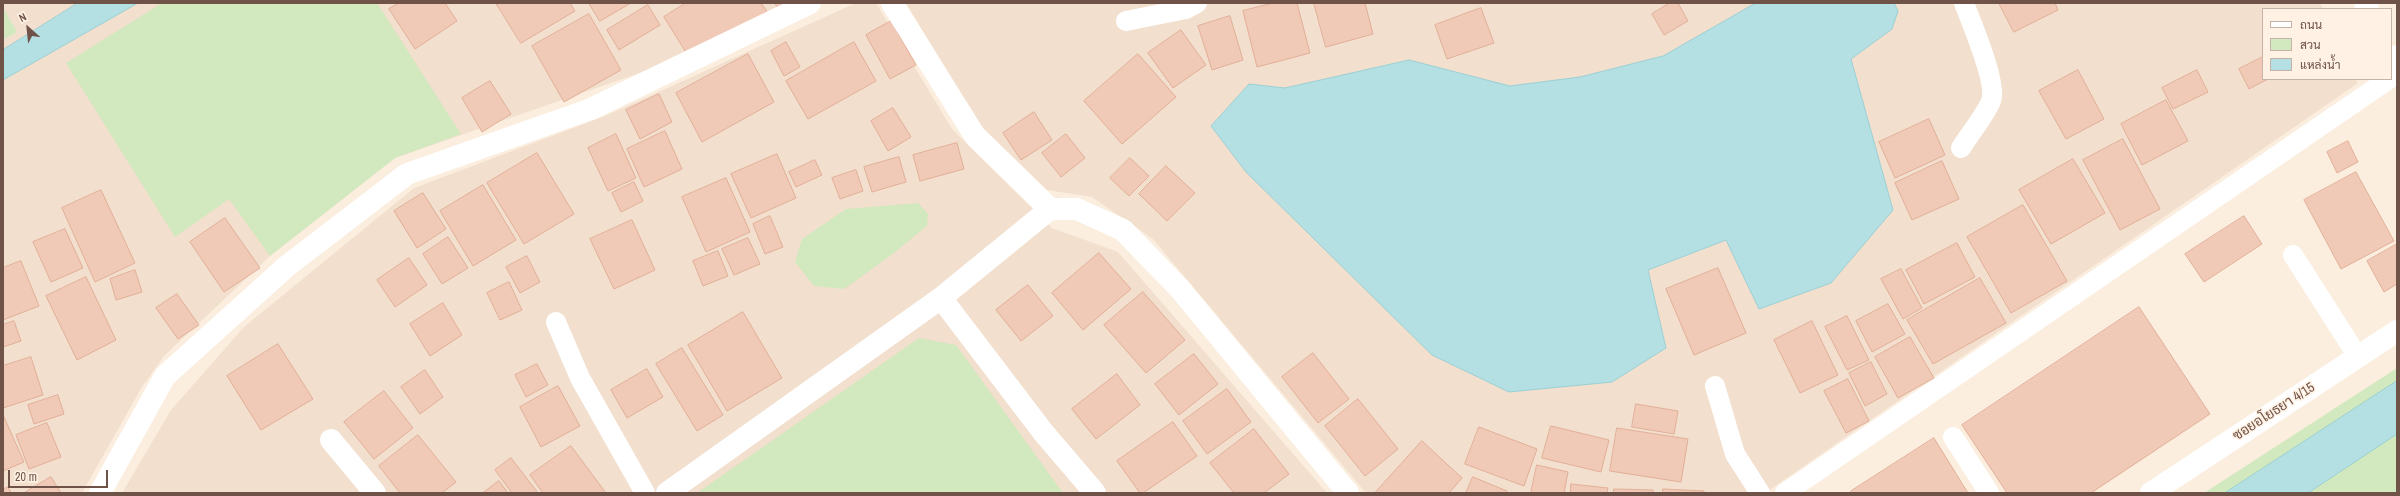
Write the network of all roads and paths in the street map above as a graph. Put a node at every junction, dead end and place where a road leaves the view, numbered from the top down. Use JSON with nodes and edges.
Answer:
{"nodes":[{"id":1,"x":810,"y":3,"type":"edge"},
{"id":2,"x":892,"y":3,"type":"edge"},
{"id":3,"x":1197,"y":3,"type":"edge"},
{"id":4,"x":1964,"y":3,"type":"edge"},
{"id":5,"x":1126,"y":21,"type":"dead end"},
{"id":6,"x":2392,"y":58,"type":"edge"},
{"id":7,"x":2397,"y":68,"type":"edge"},
{"id":8,"x":2387,"y":80,"type":"edge"},
{"id":9,"x":1961,"y":148,"type":"dead end"},
{"id":10,"x":1050,"y":209,"type":"junction"},
{"id":11,"x":2293,"y":255,"type":"dead end"},
{"id":12,"x":941,"y":298,"type":"junction"},
{"id":13,"x":556,"y":322,"type":"dead end"},
{"id":14,"x":2397,"y":331,"type":"edge"},
{"id":15,"x":2358,"y":357,"type":"junction"},
{"id":16,"x":1715,"y":386,"type":"dead end"},
{"id":17,"x":1953,"y":438,"type":"dead end"},
{"id":18,"x":331,"y":440,"type":"dead end"},
{"id":19,"x":100,"y":493,"type":"edge"},
{"id":20,"x":375,"y":493,"type":"edge"},
{"id":21,"x":645,"y":493,"type":"edge"},
{"id":22,"x":667,"y":493,"type":"edge"},
{"id":23,"x":1096,"y":493,"type":"edge"},
{"id":24,"x":1348,"y":493,"type":"edge"},
{"id":25,"x":1760,"y":493,"type":"edge"},
{"id":26,"x":1785,"y":493,"type":"edge"},
{"id":27,"x":1989,"y":493,"type":"edge"},
{"id":28,"x":2151,"y":493,"type":"edge"}],
"edges":[{"from":1,"to":19,"type":"street"},
{"from":2,"to":10,"type":"street"},
{"from":3,"to":5,"type":"lane"},
{"from":4,"to":9,"type":"lane"},
{"from":6,"to":7,"type":"street"},
{"from":8,"to":26,"type":"lane"},
{"from":10,"to":12,"type":"street"},
{"from":10,"to":24,"type":"street"},
{"from":11,"to":15,"type":"lane"},
{"from":12,"to":22,"type":"street"},
{"from":12,"to":23,"type":"street"},
{"from":13,"to":21,"type":"lane"},
{"from":14,"to":15,"type":"street","name":"ซอยอโยธยา 4/15"},
{"from":15,"to":28,"type":"street","name":"ซอยอโยธยา 4/15"},
{"from":16,"to":25,"type":"lane"},
{"from":17,"to":27,"type":"lane"},
{"from":18,"to":20,"type":"street"}]}
